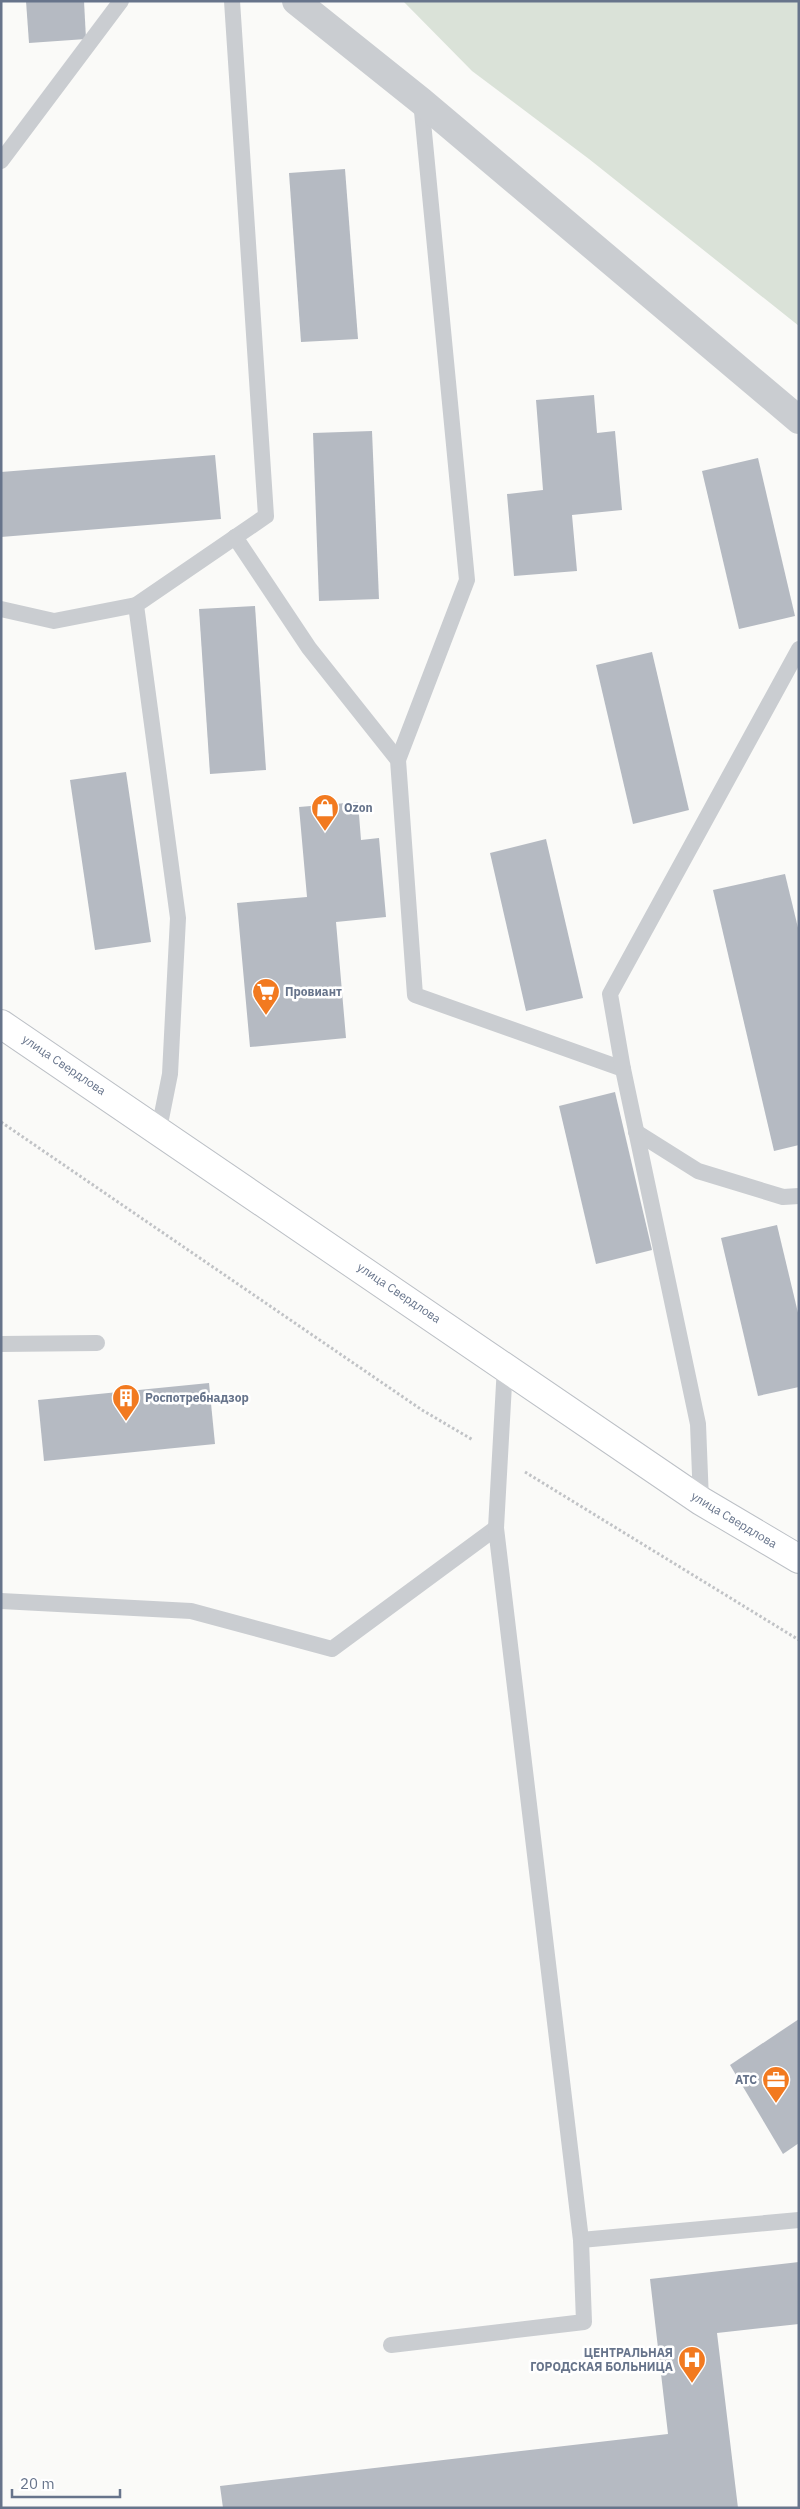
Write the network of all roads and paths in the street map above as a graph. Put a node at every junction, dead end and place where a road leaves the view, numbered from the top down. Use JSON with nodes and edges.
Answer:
{"nodes":[{"id":1,"x":121,"y":1,"type":"edge"},
{"id":2,"x":232,"y":1,"type":"edge"},
{"id":3,"x":296,"y":1,"type":"edge"},
{"id":4,"x":421,"y":101,"type":"junction"},
{"id":5,"x":1,"y":160,"type":"edge"},
{"id":6,"x":799,"y":420,"type":"edge"},
{"id":7,"x":235,"y":537,"type":"junction"},
{"id":8,"x":136,"y":605,"type":"junction"},
{"id":9,"x":1,"y":609,"type":"edge"},
{"id":10,"x":799,"y":649,"type":"edge"},
{"id":11,"x":398,"y":760,"type":"junction"},
{"id":12,"x":1,"y":1024,"type":"edge"},
{"id":13,"x":623,"y":1069,"type":"junction"},
{"id":14,"x":1,"y":1122,"type":"edge"},
{"id":15,"x":159,"y":1129,"type":"junction"},
{"id":16,"x":636,"y":1132,"type":"junction"},
{"id":17,"x":799,"y":1196,"type":"edge"},
{"id":18,"x":96,"y":1343,"type":"dead end"},
{"id":19,"x":1,"y":1344,"type":"edge"},
{"id":20,"x":505,"y":1366,"type":"junction"},
{"id":21,"x":500,"y":1457,"type":"junction"},
{"id":22,"x":701,"y":1501,"type":"junction"},
{"id":23,"x":496,"y":1528,"type":"junction"},
{"id":24,"x":799,"y":1559,"type":"edge"},
{"id":25,"x":1,"y":1600,"type":"edge"},
{"id":26,"x":799,"y":1640,"type":"edge"},
{"id":27,"x":799,"y":2220,"type":"edge"},
{"id":28,"x":581,"y":2240,"type":"junction"},
{"id":29,"x":391,"y":2345,"type":"dead end"}],
"edges":[{"from":1,"to":5,"type":"lane"},
{"from":2,"to":7,"type":"lane"},
{"from":3,"to":4,"type":"street"},
{"from":4,"to":6,"type":"street"},
{"from":4,"to":11,"type":"lane"},
{"from":7,"to":8,"type":"lane"},
{"from":7,"to":11,"type":"lane"},
{"from":8,"to":9,"type":"lane"},
{"from":8,"to":15,"type":"lane"},
{"from":10,"to":13,"type":"lane"},
{"from":11,"to":13,"type":"lane"},
{"from":12,"to":15,"type":"main road","name":"улица Свердлова"},
{"from":13,"to":16,"type":"lane"},
{"from":14,"to":21,"type":"path"},
{"from":15,"to":20,"type":"main road","name":"улица Свердлова"},
{"from":16,"to":17,"type":"lane"},
{"from":16,"to":22,"type":"lane"},
{"from":18,"to":19,"type":"lane"},
{"from":20,"to":21,"type":"lane"},
{"from":20,"to":22,"type":"main road","name":"улица Свердлова"},
{"from":21,"to":23,"type":"lane"},
{"from":21,"to":26,"type":"path"},
{"from":22,"to":24,"type":"main road","name":"улица Свердлова"},
{"from":23,"to":25,"type":"lane"},
{"from":23,"to":28,"type":"lane"},
{"from":27,"to":28,"type":"lane"},
{"from":28,"to":29,"type":"lane"}]}
